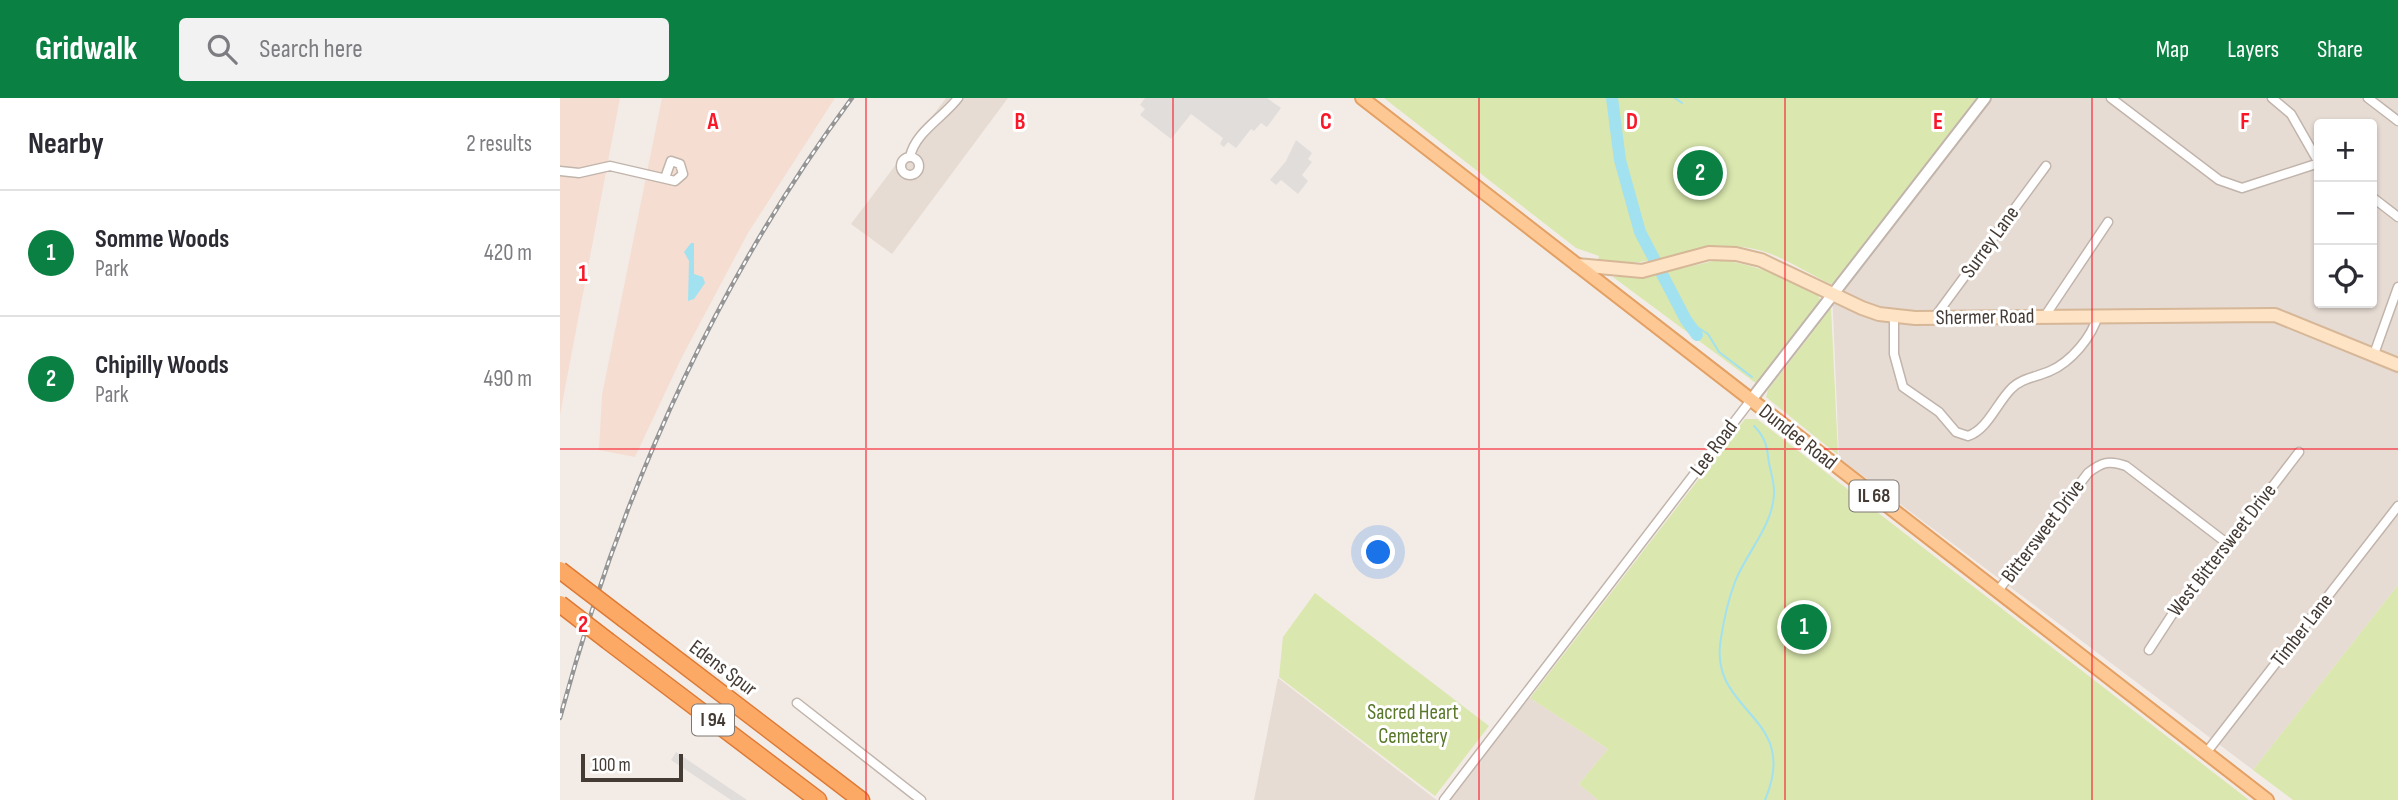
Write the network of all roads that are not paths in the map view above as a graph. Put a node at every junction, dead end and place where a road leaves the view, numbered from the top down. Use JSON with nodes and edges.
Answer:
{"nodes":[{"id":1,"x":958,"y":98,"type":"edge"},
{"id":2,"x":1362,"y":98,"type":"edge"},
{"id":3,"x":1985,"y":98,"type":"edge"},
{"id":4,"x":2111,"y":98,"type":"edge"},
{"id":5,"x":2272,"y":98,"type":"edge"},
{"id":6,"x":2368,"y":98,"type":"edge"},
{"id":7,"x":2398,"y":121,"type":"edge"},
{"id":8,"x":2314,"y":154,"type":"edge"},
{"id":9,"x":910,"y":157,"type":"dead end"},
{"id":10,"x":2314,"y":165,"type":"edge"},
{"id":11,"x":2046,"y":166,"type":"dead end"},
{"id":12,"x":560,"y":171,"type":"edge"},
{"id":13,"x":665,"y":178,"type":"dead end"},
{"id":14,"x":2377,"y":201,"type":"edge"},
{"id":15,"x":2398,"y":217,"type":"edge"},
{"id":16,"x":2108,"y":222,"type":"dead end"},
{"id":17,"x":1577,"y":265,"type":"junction"},
{"id":18,"x":2398,"y":287,"type":"edge"},
{"id":19,"x":1832,"y":295,"type":"junction"},
{"id":20,"x":2098,"y":315,"type":"junction"},
{"id":21,"x":1894,"y":316,"type":"junction"},
{"id":22,"x":2045,"y":316,"type":"junction"},
{"id":23,"x":1934,"y":318,"type":"junction"},
{"id":24,"x":2374,"y":354,"type":"junction"},
{"id":25,"x":2398,"y":365,"type":"edge"},
{"id":26,"x":1751,"y":400,"type":"junction"},
{"id":27,"x":2299,"y":452,"type":"dead end"},
{"id":28,"x":2398,"y":506,"type":"edge"},
{"id":29,"x":2228,"y":544,"type":"junction"},
{"id":30,"x":560,"y":570,"type":"edge"},
{"id":31,"x":1997,"y":592,"type":"junction"},
{"id":32,"x":560,"y":604,"type":"edge"},
{"id":33,"x":2149,"y":650,"type":"dead end"},
{"id":34,"x":797,"y":703,"type":"dead end"},
{"id":35,"x":2206,"y":753,"type":"junction"},
{"id":36,"x":818,"y":800,"type":"edge"},
{"id":37,"x":861,"y":800,"type":"edge"},
{"id":38,"x":921,"y":800,"type":"edge"},
{"id":39,"x":1444,"y":800,"type":"edge"},
{"id":40,"x":2267,"y":800,"type":"edge"}],
"edges":[{"from":1,"to":9,"type":"street"},
{"from":2,"to":17,"type":"main road","name":"Dundee Road","number":"IL 68"},
{"from":3,"to":19,"type":"street","name":"Lee Road"},
{"from":4,"to":10,"type":"street"},
{"from":5,"to":8,"type":"street"},
{"from":6,"to":7,"type":"street"},
{"from":11,"to":23,"type":"street","name":"Surrey Lane"},
{"from":12,"to":13,"type":"street"},
{"from":14,"to":15,"type":"street"},
{"from":16,"to":22,"type":"street"},
{"from":17,"to":19,"type":"main road","name":"Shermer Road"},
{"from":17,"to":26,"type":"main road","name":"Dundee Road","number":"IL 68"},
{"from":18,"to":24,"type":"street"},
{"from":19,"to":21,"type":"main road","name":"Shermer Road"},
{"from":19,"to":26,"type":"street","name":"Lee Road"},
{"from":20,"to":21,"type":"street"},
{"from":20,"to":22,"type":"main road","name":"Shermer Road"},
{"from":20,"to":24,"type":"main road","name":"Shermer Road"},
{"from":21,"to":23,"type":"main road","name":"Shermer Road"},
{"from":22,"to":23,"type":"main road","name":"Shermer Road"},
{"from":24,"to":25,"type":"main road","name":"Shermer Road"},
{"from":26,"to":31,"type":"main road","name":"Dundee Road","number":"IL 68"},
{"from":26,"to":39,"type":"street","name":"Lee Road"},
{"from":27,"to":29,"type":"street","name":"West Bittersweet Drive"},
{"from":28,"to":35,"type":"street","name":"Timber Lane"},
{"from":29,"to":31,"type":"street","name":"Bittersweet Drive"},
{"from":29,"to":33,"type":"street","name":"West Bittersweet Drive"},
{"from":30,"to":37,"type":"highway","name":"Edens Spur","number":"I 94","bridge":true},
{"from":31,"to":35,"type":"main road","name":"Dundee Road","number":"IL 68"},
{"from":32,"to":36,"type":"highway","number":"I 94","bridge":true},
{"from":34,"to":38,"type":"street"},
{"from":35,"to":40,"type":"main road","name":"Dundee Road","number":"IL 68"}]}
